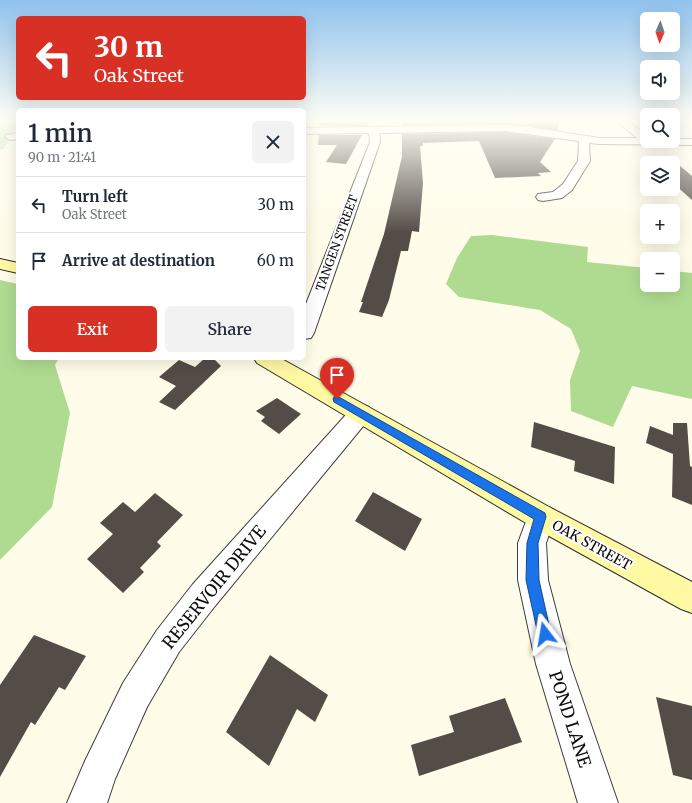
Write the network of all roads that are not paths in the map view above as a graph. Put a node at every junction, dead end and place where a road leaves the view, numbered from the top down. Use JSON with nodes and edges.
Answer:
{"nodes":[{"id":1,"x":368,"y":157,"type":"edge"},
{"id":2,"x":584,"y":157,"type":"edge"},
{"id":3,"x":543,"y":197,"type":"dead end"},
{"id":4,"x":0,"y":264,"type":"edge"},
{"id":5,"x":16,"y":268,"type":"edge"},
{"id":6,"x":306,"y":328,"type":"edge"},
{"id":7,"x":275,"y":360,"type":"edge"},
{"id":8,"x":361,"y":413,"type":"junction"},
{"id":9,"x":541,"y":517,"type":"junction"},
{"id":10,"x":692,"y":598,"type":"edge"},
{"id":11,"x":87,"y":803,"type":"edge"},
{"id":12,"x":598,"y":803,"type":"edge"}],
"edges":[{"from":1,"to":6,"type":"street","name":"TANGEN STREET"},
{"from":2,"to":3,"type":"street"},
{"from":4,"to":5,"type":"street"},
{"from":7,"to":8,"type":"street","name":"OAK STREET"},
{"from":8,"to":9,"type":"street","name":"OAK STREET"},
{"from":8,"to":11,"type":"street","name":"RESERVOIR DRIVE"},
{"from":9,"to":10,"type":"street","name":"OAK STREET"},
{"from":9,"to":12,"type":"street","name":"POND LANE"}]}
